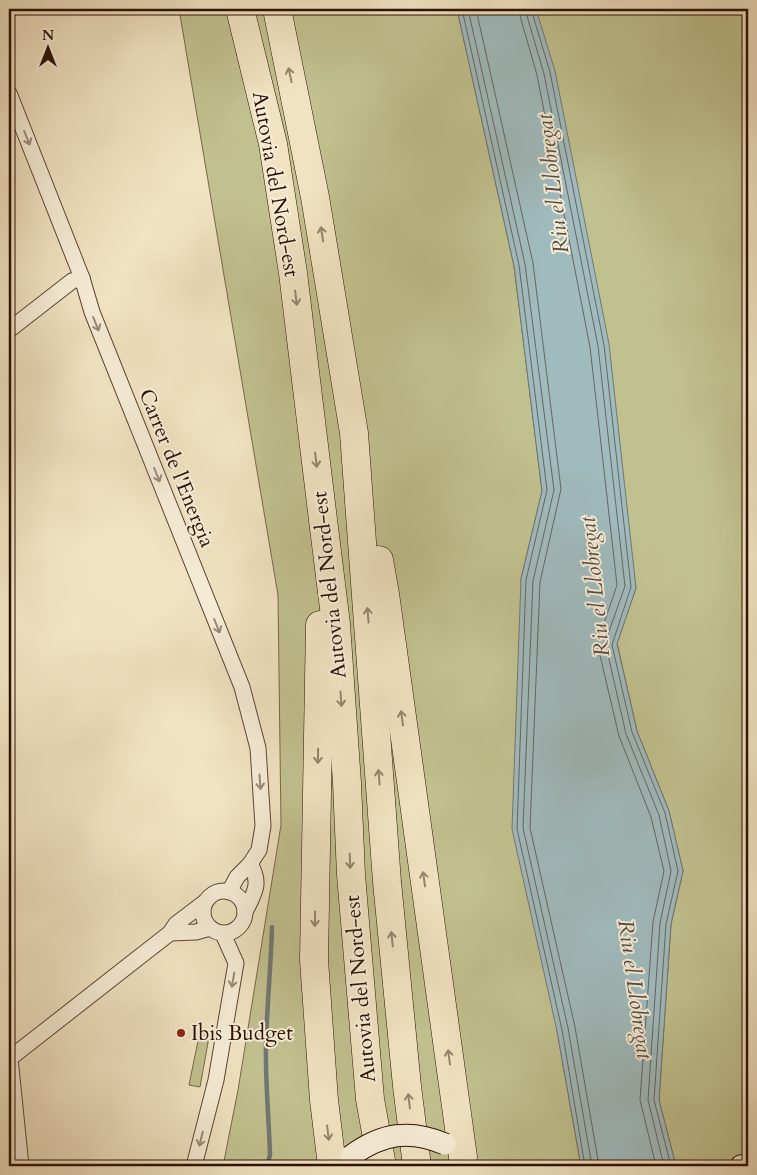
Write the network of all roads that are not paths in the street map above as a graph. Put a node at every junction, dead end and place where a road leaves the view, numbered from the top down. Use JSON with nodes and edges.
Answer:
{"nodes":[{"id":1,"x":240,"y":9,"type":"edge"},
{"id":2,"x":277,"y":9,"type":"edge"},
{"id":3,"x":9,"y":93,"type":"edge"},
{"id":4,"x":82,"y":278,"type":"junction"},
{"id":5,"x":9,"y":330,"type":"edge"},
{"id":6,"x":354,"y":433,"type":"junction"},
{"id":7,"x":324,"y":528,"type":"junction"},
{"id":8,"x":250,"y":864,"type":"junction"},
{"id":9,"x":230,"y":892,"type":"junction"},
{"id":10,"x":205,"y":902,"type":"junction"},
{"id":11,"x":245,"y":912,"type":"junction"},
{"id":12,"x":216,"y":931,"type":"junction"},
{"id":13,"x":170,"y":933,"type":"junction"},
{"id":14,"x":10,"y":1059,"type":"edge"},
{"id":15,"x":460,"y":1156,"type":"edge"},
{"id":16,"x":342,"y":1163,"type":"edge"},
{"id":17,"x":748,"y":1165,"type":"edge"},
{"id":18,"x":21,"y":1166,"type":"edge"},
{"id":19,"x":194,"y":1166,"type":"edge"},
{"id":20,"x":382,"y":1166,"type":"edge"},
{"id":21,"x":417,"y":1166,"type":"edge"},
{"id":22,"x":741,"y":1166,"type":"edge"}],
"edges":[{"from":1,"to":7,"type":"highway","name":"Autovia del Nord-est","one_way":true},
{"from":6,"to":2,"type":"highway","name":"Autovia del Nord-est","one_way":true},
{"from":3,"to":4,"type":"street","name":"Carrer de l'Energia","one_way":true},
{"from":4,"to":5,"type":"street"},
{"from":4,"to":8,"type":"street","name":"Carrer de l'Energia","one_way":true},
{"from":15,"to":6,"type":"highway","one_way":true},
{"from":21,"to":6,"type":"highway","name":"Autovia del Nord-est","one_way":true},
{"from":7,"to":16,"type":"highway","one_way":true},
{"from":7,"to":20,"type":"highway","name":"Autovia del Nord-est","one_way":true},
{"from":8,"to":9,"type":"street","name":"Carrer de l'Energia"},
{"from":8,"to":11,"type":"street"},
{"from":9,"to":10,"type":"street"},
{"from":9,"to":11,"type":"street"},
{"from":10,"to":12,"type":"street"},
{"from":10,"to":13,"type":"street"},
{"from":11,"to":12,"type":"street"},
{"from":12,"to":13,"type":"street"},
{"from":12,"to":19,"type":"street","one_way":true},
{"from":13,"to":14,"type":"street"},
{"from":14,"to":18,"type":"street"},
{"from":15,"to":16,"type":"street","bridge":true},
{"from":17,"to":22,"type":"street"}]}
